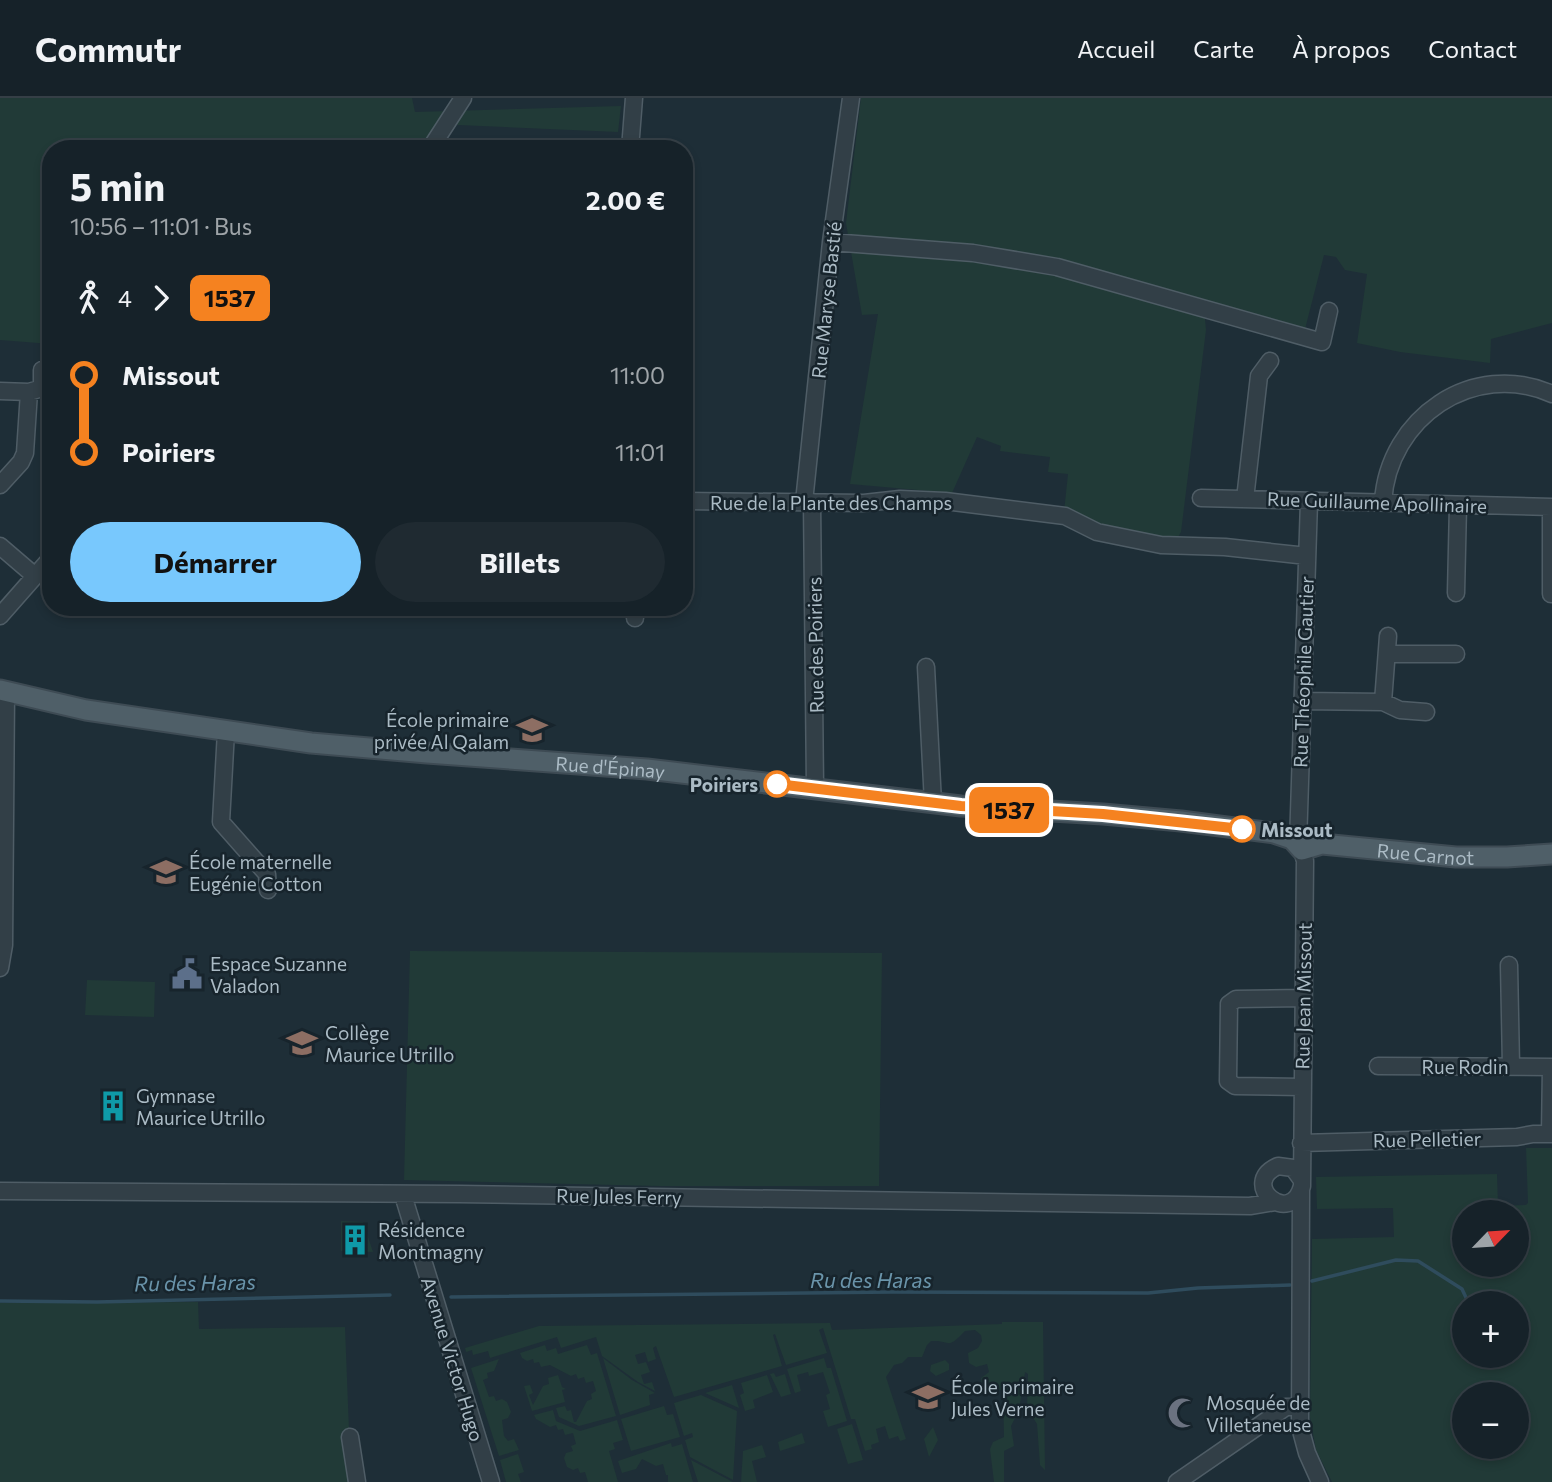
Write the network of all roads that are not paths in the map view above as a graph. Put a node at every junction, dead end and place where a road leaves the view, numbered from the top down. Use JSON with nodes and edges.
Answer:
{"nodes":[{"id":1,"x":463,"y":98,"type":"edge"},
{"id":2,"x":634,"y":98,"type":"edge"},
{"id":3,"x":850,"y":98,"type":"edge"},
{"id":4,"x":436,"y":140,"type":"edge"},
{"id":5,"x":631,"y":140,"type":"edge"},
{"id":6,"x":831,"y":242,"type":"junction"},
{"id":7,"x":1329,"y":311,"type":"dead end"},
{"id":8,"x":1270,"y":361,"type":"dead end"},
{"id":9,"x":42,"y":370,"type":"dead end"},
{"id":10,"x":0,"y":391,"type":"edge"},
{"id":11,"x":29,"y":392,"type":"junction"},
{"id":12,"x":1550,"y":392,"type":"edge"},
{"id":13,"x":0,"y":485,"type":"edge"},
{"id":14,"x":1201,"y":498,"type":"dead end"},
{"id":15,"x":1245,"y":499,"type":"junction"},
{"id":16,"x":1309,"y":500,"type":"junction"},
{"id":17,"x":693,"y":501,"type":"edge"},
{"id":18,"x":808,"y":502,"type":"junction"},
{"id":19,"x":1383,"y":502,"type":"junction"},
{"id":20,"x":1458,"y":505,"type":"junction"},
{"id":21,"x":1552,"y":507,"type":"edge"},
{"id":22,"x":0,"y":546,"type":"edge"},
{"id":23,"x":1307,"y":556,"type":"junction"},
{"id":24,"x":42,"y":568,"type":"edge"},
{"id":25,"x":35,"y":576,"type":"junction"},
{"id":26,"x":1456,"y":593,"type":"dead end"},
{"id":27,"x":1551,"y":594,"type":"edge"},
{"id":28,"x":0,"y":616,"type":"edge"},
{"id":29,"x":1388,"y":636,"type":"dead end"},
{"id":30,"x":1387,"y":654,"type":"junction"},
{"id":31,"x":1456,"y":654,"type":"dead end"},
{"id":32,"x":926,"y":667,"type":"dead end"},
{"id":33,"x":3,"y":691,"type":"edge"},
{"id":34,"x":1303,"y":701,"type":"junction"},
{"id":35,"x":1383,"y":702,"type":"junction"},
{"id":36,"x":1426,"y":712,"type":"dead end"},
{"id":37,"x":226,"y":731,"type":"junction"},
{"id":38,"x":815,"y":788,"type":"junction"},
{"id":39,"x":933,"y":803,"type":"junction"},
{"id":40,"x":1300,"y":847,"type":"junction"},
{"id":41,"x":1552,"y":854,"type":"edge"},
{"id":42,"x":268,"y":890,"type":"dead end"},
{"id":43,"x":1509,"y":965,"type":"dead end"},
{"id":44,"x":0,"y":968,"type":"edge"},
{"id":45,"x":1303,"y":998,"type":"junction"},
{"id":46,"x":1378,"y":1066,"type":"dead end"},
{"id":47,"x":1511,"y":1066,"type":"junction"},
{"id":48,"x":1552,"y":1067,"type":"edge"},
{"id":49,"x":1302,"y":1087,"type":"junction"},
{"id":50,"x":1551,"y":1134,"type":"edge"},
{"id":51,"x":1301,"y":1143,"type":"junction"},
{"id":52,"x":1280,"y":1166,"type":"junction"},
{"id":53,"x":1264,"y":1184,"type":"junction"},
{"id":54,"x":0,"y":1191,"type":"edge"},
{"id":55,"x":1291,"y":1194,"type":"junction"},
{"id":56,"x":402,"y":1195,"type":"junction"},
{"id":57,"x":1238,"y":1206,"type":"junction"},
{"id":58,"x":1298,"y":1406,"type":"junction"},
{"id":59,"x":350,"y":1437,"type":"dead end"},
{"id":60,"x":358,"y":1482,"type":"edge"},
{"id":61,"x":491,"y":1482,"type":"edge"},
{"id":62,"x":1177,"y":1482,"type":"edge"},
{"id":63,"x":1320,"y":1482,"type":"edge"}],
"edges":[{"from":1,"to":4,"type":"street"},
{"from":2,"to":5,"type":"street"},
{"from":3,"to":6,"type":"street","name":"Rue Maryse Bastié"},
{"from":6,"to":7,"type":"street"},
{"from":6,"to":18,"type":"street","name":"Rue Maryse Bastié"},
{"from":8,"to":15,"type":"street"},
{"from":9,"to":11,"type":"street"},
{"from":10,"to":11,"type":"street"},
{"from":11,"to":13,"type":"street"},
{"from":12,"to":19,"type":"street"},
{"from":14,"to":15,"type":"street","name":"Rue Guillaume Apollinaire"},
{"from":15,"to":16,"type":"street","name":"Rue Guillaume Apollinaire"},
{"from":16,"to":19,"type":"street","name":"Rue Guillaume Apollinaire"},
{"from":16,"to":23,"type":"street","name":"Rue Théophile Gautier"},
{"from":17,"to":18,"type":"street","name":"Rue de la Plante des Champs"},
{"from":18,"to":23,"type":"street","name":"Rue de la Plante des Champs"},
{"from":18,"to":38,"type":"street","name":"Rue des Poiriers"},
{"from":19,"to":20,"type":"street","name":"Rue Guillaume Apollinaire"},
{"from":20,"to":21,"type":"street","name":"Rue Guillaume Apollinaire"},
{"from":20,"to":26,"type":"street"},
{"from":21,"to":27,"type":"street"},
{"from":22,"to":25,"type":"street"},
{"from":23,"to":34,"type":"street","name":"Rue Théophile Gautier"},
{"from":24,"to":25,"type":"street"},
{"from":25,"to":28,"type":"street"},
{"from":29,"to":30,"type":"street"},
{"from":30,"to":31,"type":"street"},
{"from":30,"to":35,"type":"street"},
{"from":32,"to":39,"type":"street"},
{"from":33,"to":37,"type":"main road","name":"Rue d'Épinay"},
{"from":33,"to":44,"type":"street"},
{"from":34,"to":35,"type":"street"},
{"from":34,"to":40,"type":"street","name":"Rue Théophile Gautier"},
{"from":35,"to":36,"type":"street"},
{"from":37,"to":38,"type":"main road","name":"Rue d'Épinay"},
{"from":37,"to":42,"type":"street"},
{"from":38,"to":39,"type":"main road","name":"Rue d'Épinay"},
{"from":39,"to":40,"type":"main road","name":"Rue d'Épinay"},
{"from":40,"to":41,"type":"main road","name":"Rue Carnot"},
{"from":40,"to":45,"type":"street","name":"Rue Jean Missout"},
{"from":43,"to":47,"type":"street"},
{"from":45,"to":49,"type":"street","name":"Rue Jean Missout"},
{"from":45,"to":49,"type":"street"},
{"from":46,"to":47,"type":"street","name":"Rue Rodin"},
{"from":47,"to":48,"type":"street","name":"Rue Rodin"},
{"from":48,"to":50,"type":"street","name":"Rue Rodin"},
{"from":49,"to":51,"type":"street","name":"Rue Jean Missout"},
{"from":50,"to":51,"type":"street","name":"Rue Pelletier"},
{"from":51,"to":52,"type":"street"},
{"from":51,"to":55,"type":"street","name":"Rue Jean Missout"},
{"from":52,"to":53,"type":"street"},
{"from":52,"to":55,"type":"street"},
{"from":53,"to":55,"type":"street"},
{"from":53,"to":57,"type":"street"},
{"from":54,"to":56,"type":"street","name":"Rue Jules Ferry"},
{"from":55,"to":57,"type":"street","name":"Rue Jules Ferry"},
{"from":55,"to":58,"type":"street","name":"Rue Jean Missout"},
{"from":56,"to":57,"type":"street","name":"Rue Jules Ferry"},
{"from":56,"to":61,"type":"street","name":"Avenue Victor Hugo"},
{"from":58,"to":62,"type":"street"},
{"from":58,"to":63,"type":"street","name":"Rue Jean Missout"},
{"from":59,"to":60,"type":"street"}]}
